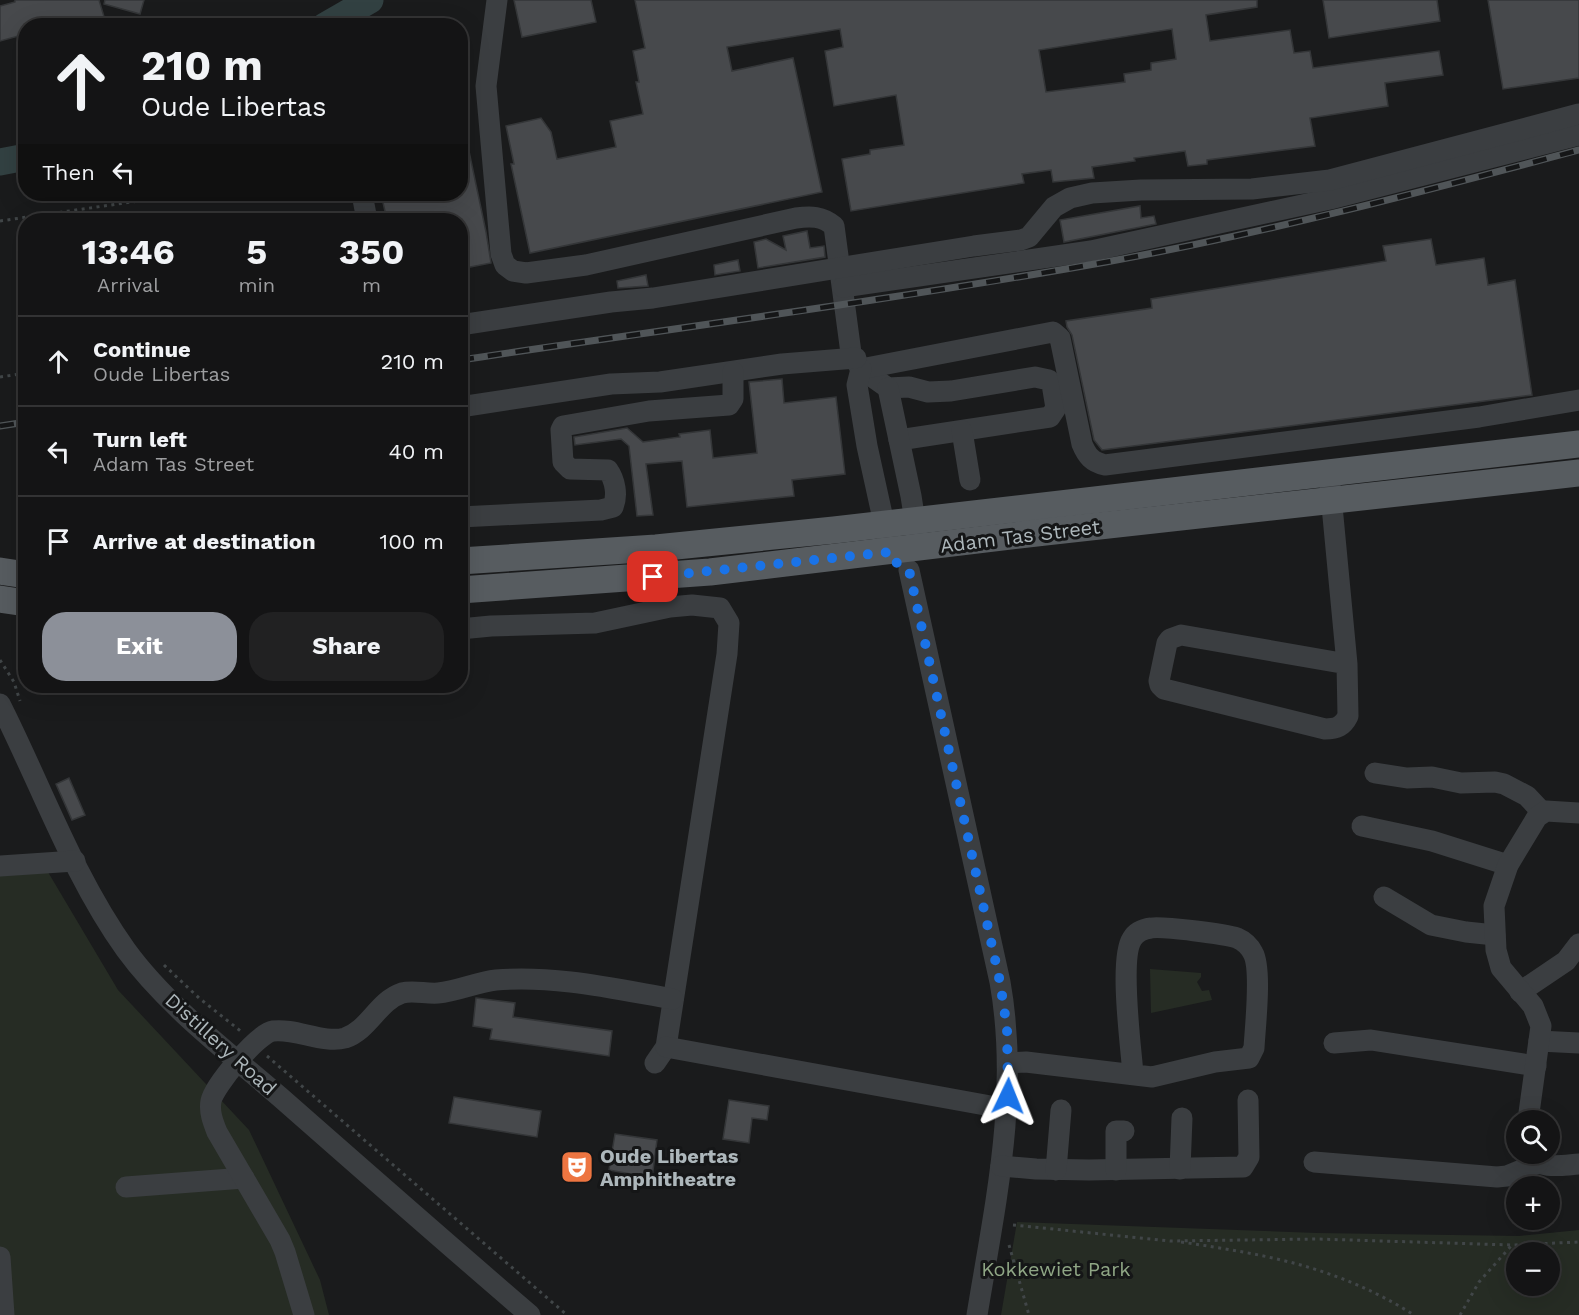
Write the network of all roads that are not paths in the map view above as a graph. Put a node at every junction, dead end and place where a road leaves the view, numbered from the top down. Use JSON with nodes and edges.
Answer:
{"nodes":[{"id":1,"x":497,"y":0,"type":"edge"},
{"id":2,"x":1579,"y":114,"type":"edge"},
{"id":3,"x":1579,"y":135,"type":"edge"},
{"id":4,"x":842,"y":277,"type":"junction"},
{"id":5,"x":468,"y":324,"type":"edge"},
{"id":6,"x":859,"y":364,"type":"junction"},
{"id":7,"x":734,"y":372,"type":"junction"},
{"id":8,"x":683,"y":379,"type":"junction"},
{"id":9,"x":647,"y":383,"type":"junction"},
{"id":10,"x":888,"y":388,"type":"junction"},
{"id":11,"x":1579,"y":400,"type":"edge"},
{"id":12,"x":468,"y":406,"type":"edge"},
{"id":13,"x":686,"y":408,"type":"junction"},
{"id":14,"x":649,"y":411,"type":"junction"},
{"id":15,"x":962,"y":431,"type":"junction"},
{"id":16,"x":899,"y":440,"type":"junction"},
{"id":17,"x":1579,"y":444,"type":"edge"},
{"id":18,"x":1329,"y":473,"type":"junction"},
{"id":19,"x":1579,"y":473,"type":"edge"},
{"id":20,"x":970,"y":480,"type":"dead end"},
{"id":21,"x":1332,"y":501,"type":"junction"},
{"id":22,"x":468,"y":517,"type":"edge"},
{"id":23,"x":914,"y":519,"type":"junction"},
{"id":24,"x":884,"y":524,"type":"junction"},
{"id":25,"x":906,"y":556,"type":"junction"},
{"id":26,"x":468,"y":560,"type":"edge"},
{"id":27,"x":0,"y":571,"type":"edge"},
{"id":28,"x":18,"y":574,"type":"edge"},
{"id":29,"x":468,"y":589,"type":"edge"},
{"id":30,"x":0,"y":599,"type":"edge"},
{"id":31,"x":18,"y":602,"type":"edge"},
{"id":32,"x":468,"y":628,"type":"edge"},
{"id":33,"x":1347,"y":664,"type":"junction"},
{"id":34,"x":10,"y":703,"type":"edge"},
{"id":35,"x":1375,"y":773,"type":"dead end"},
{"id":36,"x":1542,"y":813,"type":"junction"},
{"id":37,"x":1579,"y":813,"type":"edge"},
{"id":38,"x":1362,"y":826,"type":"dead end"},
{"id":39,"x":75,"y":861,"type":"junction"},
{"id":40,"x":1508,"y":865,"type":"junction"},
{"id":41,"x":0,"y":866,"type":"edge"},
{"id":42,"x":1384,"y":897,"type":"dead end"},
{"id":43,"x":1495,"y":934,"type":"junction"},
{"id":44,"x":1579,"y":944,"type":"edge"},
{"id":45,"x":1520,"y":992,"type":"junction"},
{"id":46,"x":673,"y":999,"type":"junction"},
{"id":47,"x":1539,"y":1041,"type":"junction"},
{"id":48,"x":1579,"y":1042,"type":"edge"},
{"id":49,"x":1335,"y":1043,"type":"dead end"},
{"id":50,"x":239,"y":1062,"type":"junction"},
{"id":51,"x":1009,"y":1063,"type":"junction"},
{"id":52,"x":1536,"y":1066,"type":"junction"},
{"id":53,"x":1133,"y":1074,"type":"junction"},
{"id":54,"x":1248,"y":1100,"type":"dead end"},
{"id":55,"x":1008,"y":1109,"type":"junction"},
{"id":56,"x":1061,"y":1110,"type":"dead end"},
{"id":57,"x":1529,"y":1110,"type":"edge"},
{"id":58,"x":1178,"y":1127,"type":"dead end"},
{"id":59,"x":1124,"y":1131,"type":"dead end"},
{"id":60,"x":1314,"y":1162,"type":"dead end"},
{"id":61,"x":1524,"y":1164,"type":"edge"},
{"id":62,"x":1548,"y":1164,"type":"edge"},
{"id":63,"x":1579,"y":1164,"type":"edge"},
{"id":64,"x":1001,"y":1166,"type":"junction"},
{"id":65,"x":1180,"y":1169,"type":"junction"},
{"id":66,"x":1056,"y":1170,"type":"junction"},
{"id":67,"x":1116,"y":1170,"type":"junction"},
{"id":68,"x":244,"y":1178,"type":"junction"},
{"id":69,"x":126,"y":1187,"type":"dead end"},
{"id":70,"x":0,"y":1257,"type":"edge"},
{"id":71,"x":4,"y":1315,"type":"edge"},
{"id":72,"x":304,"y":1315,"type":"edge"},
{"id":73,"x":530,"y":1315,"type":"edge"},
{"id":74,"x":977,"y":1315,"type":"edge"}],
"edges":[{"from":1,"to":4,"type":"street"},
{"from":2,"to":4,"type":"street"},
{"from":3,"to":4,"type":"street"},
{"from":4,"to":5,"type":"street"},
{"from":4,"to":6,"type":"street"},
{"from":6,"to":7,"type":"street"},
{"from":6,"to":10,"type":"street"},
{"from":6,"to":11,"type":"street"},
{"from":6,"to":24,"type":"street"},
{"from":7,"to":8,"type":"street"},
{"from":7,"to":13,"type":"street"},
{"from":8,"to":9,"type":"street"},
{"from":8,"to":13,"type":"street"},
{"from":9,"to":12,"type":"street"},
{"from":9,"to":14,"type":"street"},
{"from":10,"to":15,"type":"street"},
{"from":10,"to":16,"type":"street"},
{"from":13,"to":14,"type":"street"},
{"from":14,"to":22,"type":"street"},
{"from":15,"to":16,"type":"street"},
{"from":15,"to":20,"type":"street"},
{"from":16,"to":23,"type":"street"},
{"from":17,"to":18,"type":"main road","name":"Adam Tas Street"},
{"from":18,"to":21,"type":"street"},
{"from":18,"to":23,"type":"main road","name":"Adam Tas Street"},
{"from":19,"to":21,"type":"main road","name":"Adam Tas Street"},
{"from":21,"to":25,"type":"main road","name":"Adam Tas Street"},
{"from":21,"to":33,"type":"street"},
{"from":23,"to":24,"type":"main road","name":"Adam Tas Street"},
{"from":23,"to":25,"type":"street"},
{"from":24,"to":25,"type":"street"},
{"from":24,"to":26,"type":"main road","name":"Adam Tas Street"},
{"from":25,"to":29,"type":"main road","name":"Adam Tas Street"},
{"from":25,"to":51,"type":"street"},
{"from":27,"to":28,"type":"main road"},
{"from":30,"to":31,"type":"main road"},
{"from":32,"to":46,"type":"street"},
{"from":33,"to":33,"type":"street"},
{"from":34,"to":39,"type":"street","name":"Distillery Road"},
{"from":35,"to":36,"type":"street"},
{"from":36,"to":37,"type":"street"},
{"from":36,"to":40,"type":"street"},
{"from":38,"to":40,"type":"street"},
{"from":39,"to":41,"type":"street"},
{"from":39,"to":50,"type":"street","name":"Distillery Road"},
{"from":40,"to":43,"type":"street"},
{"from":42,"to":43,"type":"street"},
{"from":43,"to":45,"type":"street"},
{"from":44,"to":45,"type":"street"},
{"from":45,"to":47,"type":"street"},
{"from":46,"to":50,"type":"street"},
{"from":46,"to":55,"type":"street"},
{"from":47,"to":48,"type":"street"},
{"from":47,"to":52,"type":"street"},
{"from":49,"to":52,"type":"street"},
{"from":50,"to":68,"type":"street"},
{"from":50,"to":73,"type":"street","name":"Distillery Road"},
{"from":51,"to":53,"type":"street"},
{"from":51,"to":55,"type":"street"},
{"from":52,"to":57,"type":"street"},
{"from":53,"to":53,"type":"street"},
{"from":54,"to":65,"type":"street"},
{"from":55,"to":64,"type":"street"},
{"from":56,"to":66,"type":"street"},
{"from":58,"to":65,"type":"street"},
{"from":59,"to":67,"type":"street"},
{"from":60,"to":61,"type":"street"},
{"from":62,"to":63,"type":"street"},
{"from":64,"to":66,"type":"street"},
{"from":64,"to":74,"type":"street"},
{"from":65,"to":67,"type":"street"},
{"from":66,"to":67,"type":"street"},
{"from":68,"to":69,"type":"street"},
{"from":68,"to":72,"type":"street"},
{"from":70,"to":71,"type":"street"}]}
